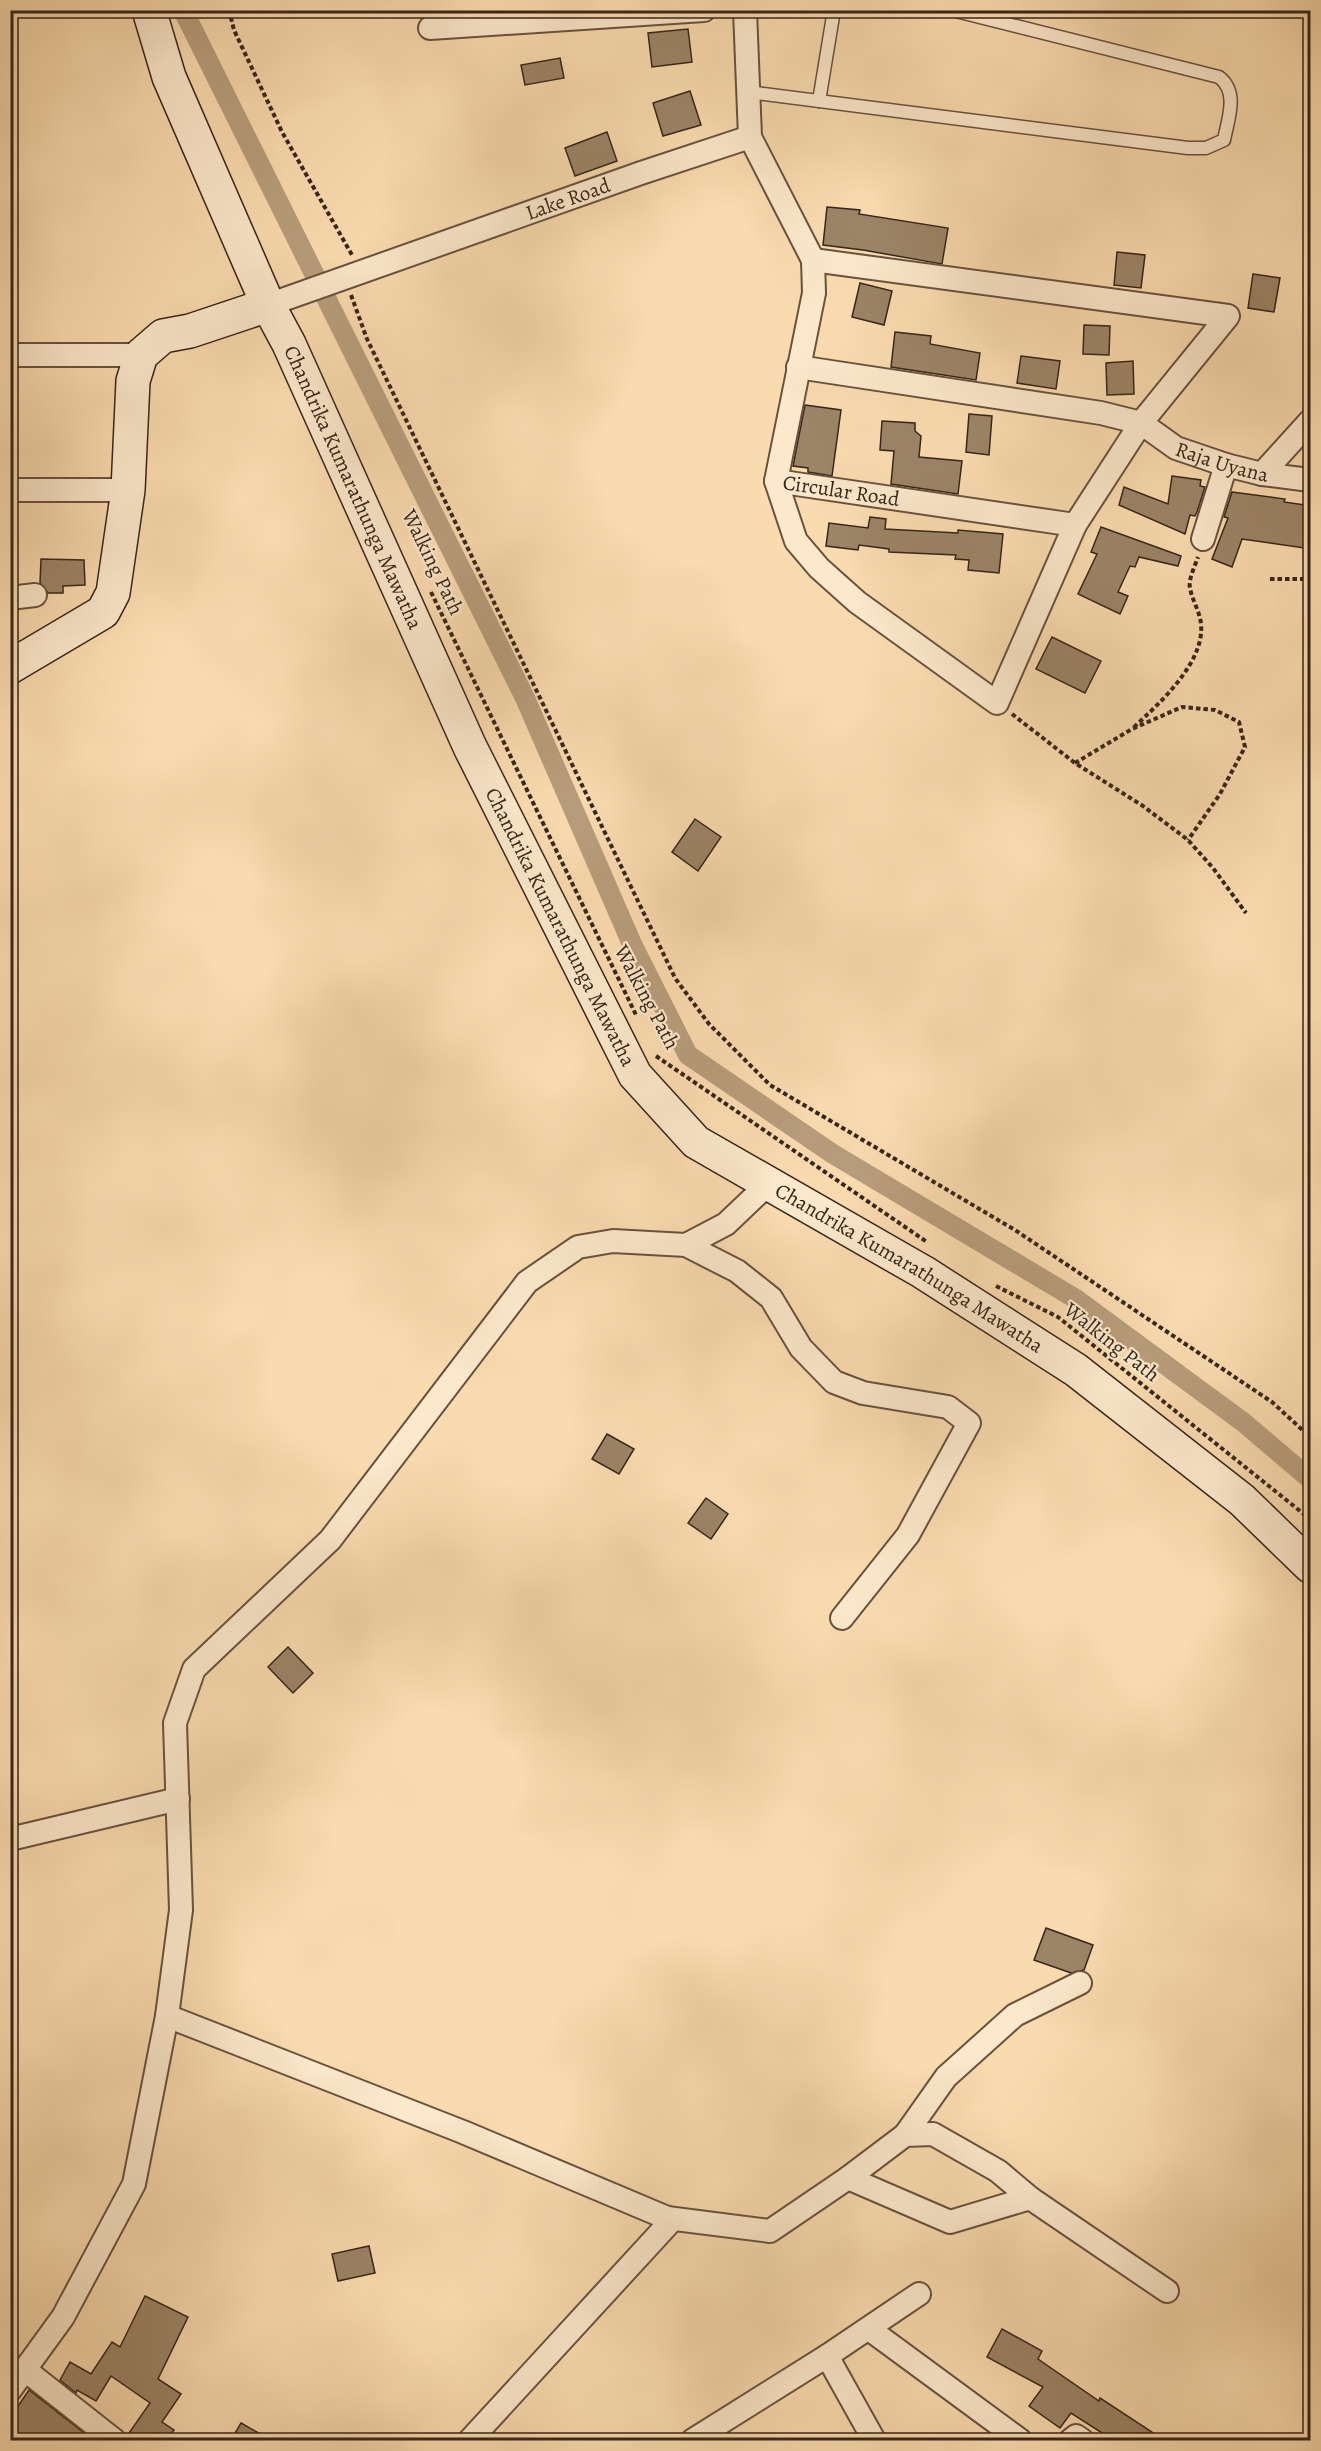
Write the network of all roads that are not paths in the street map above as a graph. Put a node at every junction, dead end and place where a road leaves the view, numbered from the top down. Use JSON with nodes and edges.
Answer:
{"nodes":[{"id":1,"x":149,"y":10,"type":"edge"},
{"id":2,"x":704,"y":10,"type":"edge"},
{"id":3,"x":745,"y":10,"type":"edge"},
{"id":4,"x":834,"y":10,"type":"edge"},
{"id":5,"x":952,"y":10,"type":"edge"},
{"id":6,"x":430,"y":28,"type":"dead end"},
{"id":7,"x":748,"y":92,"type":"junction"},
{"id":8,"x":819,"y":101,"type":"junction"},
{"id":9,"x":750,"y":137,"type":"junction"},
{"id":10,"x":813,"y":260,"type":"junction"},
{"id":11,"x":278,"y":301,"type":"junction"},
{"id":12,"x":10,"y":355,"type":"edge"},
{"id":13,"x":141,"y":355,"type":"junction"},
{"id":14,"x":798,"y":367,"type":"junction"},
{"id":15,"x":1311,"y":421,"type":"edge"},
{"id":16,"x":1141,"y":423,"type":"junction"},
{"id":17,"x":1226,"y":465,"type":"junction"},
{"id":18,"x":1262,"y":474,"type":"junction"},
{"id":19,"x":1311,"y":480,"type":"edge"},
{"id":20,"x":776,"y":481,"type":"junction"},
{"id":21,"x":10,"y":490,"type":"edge"},
{"id":22,"x":128,"y":490,"type":"junction"},
{"id":23,"x":1075,"y":525,"type":"junction"},
{"id":24,"x":1203,"y":539,"type":"road end"},
{"id":25,"x":34,"y":595,"type":"dead end"},
{"id":26,"x":10,"y":598,"type":"edge"},
{"id":27,"x":10,"y":667,"type":"edge"},
{"id":28,"x":768,"y":1184,"type":"junction"},
{"id":29,"x":686,"y":1245,"type":"junction"},
{"id":30,"x":1311,"y":1566,"type":"edge"},
{"id":31,"x":842,"y":1618,"type":"dead end"},
{"id":32,"x":178,"y":1799,"type":"junction"},
{"id":33,"x":10,"y":1839,"type":"edge"},
{"id":34,"x":1080,"y":1983,"type":"dead end"},
{"id":35,"x":167,"y":2016,"type":"junction"},
{"id":36,"x":905,"y":2135,"type":"junction"},
{"id":37,"x":848,"y":2178,"type":"junction"},
{"id":38,"x":1030,"y":2198,"type":"junction"},
{"id":39,"x":667,"y":2218,"type":"junction"},
{"id":40,"x":1167,"y":2290,"type":"dead end"},
{"id":41,"x":919,"y":2294,"type":"dead end"},
{"id":42,"x":869,"y":2329,"type":"junction"},
{"id":43,"x":827,"y":2356,"type":"junction"},
{"id":44,"x":24,"y":2369,"type":"junction"},
{"id":45,"x":10,"y":2390,"type":"edge"},
{"id":46,"x":114,"y":2440,"type":"edge"},
{"id":47,"x":470,"y":2440,"type":"edge"},
{"id":48,"x":693,"y":2440,"type":"edge"},
{"id":49,"x":874,"y":2440,"type":"edge"},
{"id":50,"x":1020,"y":2440,"type":"edge"},
{"id":51,"x":1071,"y":2440,"type":"edge"},
{"id":52,"x":1082,"y":2440,"type":"edge"}],
"edges":[{"from":1,"to":11,"type":"main road","name":"Chandrika Kumarathunga Mawatha"},
{"from":2,"to":6,"type":"street"},
{"from":3,"to":7,"type":"street"},
{"from":4,"to":8,"type":"lane"},
{"from":5,"to":8,"type":"lane"},
{"from":7,"to":8,"type":"lane"},
{"from":7,"to":9,"type":"street"},
{"from":9,"to":10,"type":"street","name":"Circular Road"},
{"from":9,"to":11,"type":"street","name":"Lake Road"},
{"from":10,"to":14,"type":"street","name":"Circular Road"},
{"from":10,"to":16,"type":"street"},
{"from":11,"to":13,"type":"main road"},
{"from":11,"to":28,"type":"main road","name":"Chandrika Kumarathunga Mawatha"},
{"from":12,"to":13,"type":"street"},
{"from":13,"to":22,"type":"main road"},
{"from":14,"to":16,"type":"street"},
{"from":14,"to":20,"type":"street","name":"Circular Road"},
{"from":15,"to":18,"type":"street"},
{"from":16,"to":17,"type":"street","name":"Raja Uyana"},
{"from":16,"to":23,"type":"street"},
{"from":17,"to":18,"type":"street","name":"Raja Uyana"},
{"from":17,"to":24,"type":"street"},
{"from":18,"to":19,"type":"street","name":"Raja Uyana"},
{"from":20,"to":23,"type":"street","name":"Circular Road"},
{"from":20,"to":23,"type":"street"},
{"from":21,"to":22,"type":"street"},
{"from":22,"to":27,"type":"main road"},
{"from":25,"to":26,"type":"street"},
{"from":28,"to":29,"type":"street"},
{"from":28,"to":30,"type":"main road","name":"Chandrika Kumarathunga Mawatha"},
{"from":29,"to":31,"type":"street"},
{"from":29,"to":32,"type":"street"},
{"from":32,"to":33,"type":"street"},
{"from":32,"to":35,"type":"street"},
{"from":34,"to":36,"type":"street"},
{"from":35,"to":39,"type":"street"},
{"from":35,"to":44,"type":"street"},
{"from":36,"to":37,"type":"street"},
{"from":36,"to":38,"type":"street"},
{"from":37,"to":38,"type":"street"},
{"from":37,"to":39,"type":"street"},
{"from":38,"to":40,"type":"street"},
{"from":39,"to":47,"type":"street"},
{"from":41,"to":42,"type":"street"},
{"from":42,"to":43,"type":"street"},
{"from":42,"to":50,"type":"street"},
{"from":43,"to":48,"type":"street"},
{"from":43,"to":49,"type":"street"},
{"from":44,"to":45,"type":"street"},
{"from":44,"to":46,"type":"street"},
{"from":51,"to":52,"type":"street"}]}
